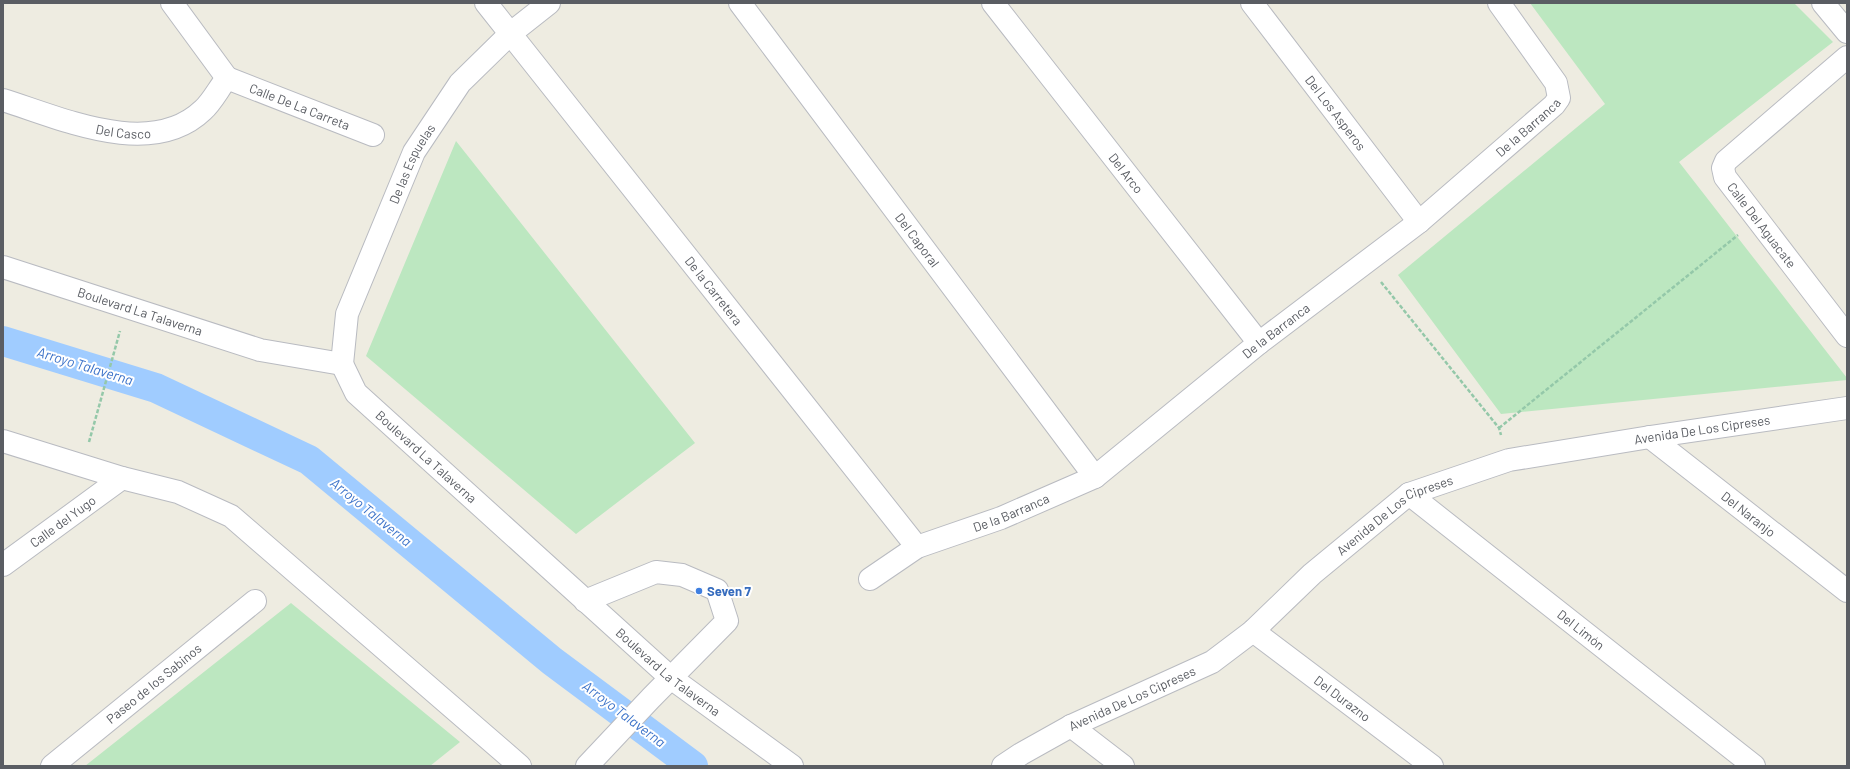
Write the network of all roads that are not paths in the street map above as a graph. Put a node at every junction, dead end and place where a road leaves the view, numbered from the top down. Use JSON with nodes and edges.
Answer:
{"nodes":[{"id":1,"x":172,"y":3,"type":"edge"},
{"id":2,"x":486,"y":3,"type":"edge"},
{"id":3,"x":549,"y":3,"type":"edge"},
{"id":4,"x":740,"y":3,"type":"edge"},
{"id":5,"x":993,"y":3,"type":"edge"},
{"id":6,"x":1252,"y":3,"type":"edge"},
{"id":7,"x":1499,"y":3,"type":"edge"},
{"id":8,"x":1823,"y":3,"type":"edge"},
{"id":9,"x":1847,"y":32,"type":"edge"},
{"id":10,"x":511,"y":33,"type":"junction"},
{"id":11,"x":1847,"y":57,"type":"edge"},
{"id":12,"x":226,"y":78,"type":"junction"},
{"id":13,"x":3,"y":100,"type":"edge"},
{"id":14,"x":373,"y":135,"type":"dead end"},
{"id":15,"x":1419,"y":222,"type":"junction"},
{"id":16,"x":3,"y":267,"type":"edge"},
{"id":17,"x":1847,"y":336,"type":"edge"},
{"id":18,"x":1259,"y":343,"type":"junction"},
{"id":19,"x":342,"y":364,"type":"junction"},
{"id":20,"x":1847,"y":408,"type":"edge"},
{"id":21,"x":1650,"y":437,"type":"junction"},
{"id":22,"x":3,"y":441,"type":"edge"},
{"id":23,"x":1096,"y":477,"type":"junction"},
{"id":24,"x":122,"y":478,"type":"junction"},
{"id":25,"x":1409,"y":494,"type":"junction"},
{"id":26,"x":917,"y":548,"type":"junction"},
{"id":27,"x":3,"y":565,"type":"edge"},
{"id":28,"x":870,"y":579,"type":"dead end"},
{"id":29,"x":1847,"y":591,"type":"edge"},
{"id":30,"x":585,"y":600,"type":"junction"},
{"id":31,"x":255,"y":601,"type":"dead end"},
{"id":32,"x":1253,"y":631,"type":"junction"},
{"id":33,"x":671,"y":678,"type":"junction"},
{"id":34,"x":1071,"y":726,"type":"junction"},
{"id":35,"x":52,"y":766,"type":"edge"},
{"id":36,"x":520,"y":766,"type":"edge"},
{"id":37,"x":587,"y":766,"type":"edge"},
{"id":38,"x":792,"y":766,"type":"edge"},
{"id":39,"x":1003,"y":766,"type":"edge"},
{"id":40,"x":1123,"y":766,"type":"edge"},
{"id":41,"x":1432,"y":766,"type":"edge"},
{"id":42,"x":1754,"y":766,"type":"edge"}],
"edges":[{"from":1,"to":12,"type":"street"},
{"from":2,"to":10,"type":"street"},
{"from":3,"to":10,"type":"street","name":"De las Espuelas"},
{"from":4,"to":23,"type":"street","name":"Del Caporal"},
{"from":5,"to":18,"type":"street","name":"Del Arco"},
{"from":6,"to":15,"type":"street","name":"Del Los Asperos"},
{"from":7,"to":15,"type":"street","name":"De la Barranca"},
{"from":8,"to":9,"type":"street"},
{"from":10,"to":19,"type":"street","name":"De las Espuelas"},
{"from":10,"to":26,"type":"street","name":"De la Carretera"},
{"from":11,"to":17,"type":"street","name":"Calle Del Aguacate"},
{"from":12,"to":13,"type":"street","name":"Del Casco"},
{"from":12,"to":14,"type":"street","name":"Calle De La Carreta"},
{"from":15,"to":18,"type":"street","name":"De la Barranca"},
{"from":16,"to":19,"type":"street","name":"Boulevard La Talaverna"},
{"from":18,"to":23,"type":"street","name":"De la Barranca"},
{"from":19,"to":30,"type":"street","name":"Boulevard La Talaverna"},
{"from":20,"to":21,"type":"street","name":"Avenida De Los Cipreses"},
{"from":21,"to":25,"type":"street","name":"Avenida De Los Cipreses"},
{"from":21,"to":29,"type":"street","name":"Del Naranjo"},
{"from":22,"to":24,"type":"street"},
{"from":23,"to":26,"type":"street","name":"De la Barranca"},
{"from":24,"to":27,"type":"street","name":"Calle del Yugo"},
{"from":24,"to":36,"type":"street"},
{"from":25,"to":32,"type":"street","name":"Avenida De Los Cipreses"},
{"from":25,"to":42,"type":"street","name":"Del Limón"},
{"from":26,"to":28,"type":"street","name":"De la Barranca"},
{"from":30,"to":33,"type":"street","name":"Boulevard La Talaverna"},
{"from":30,"to":33,"type":"street"},
{"from":31,"to":35,"type":"street","name":"Paseo de los Sabinos"},
{"from":32,"to":34,"type":"street","name":"Avenida De Los Cipreses"},
{"from":32,"to":41,"type":"street","name":"Del Durazno"},
{"from":33,"to":37,"type":"street"},
{"from":33,"to":38,"type":"street","name":"Boulevard La Talaverna"},
{"from":34,"to":39,"type":"street","name":"Avenida De Los Cipreses"},
{"from":34,"to":40,"type":"street"}]}
